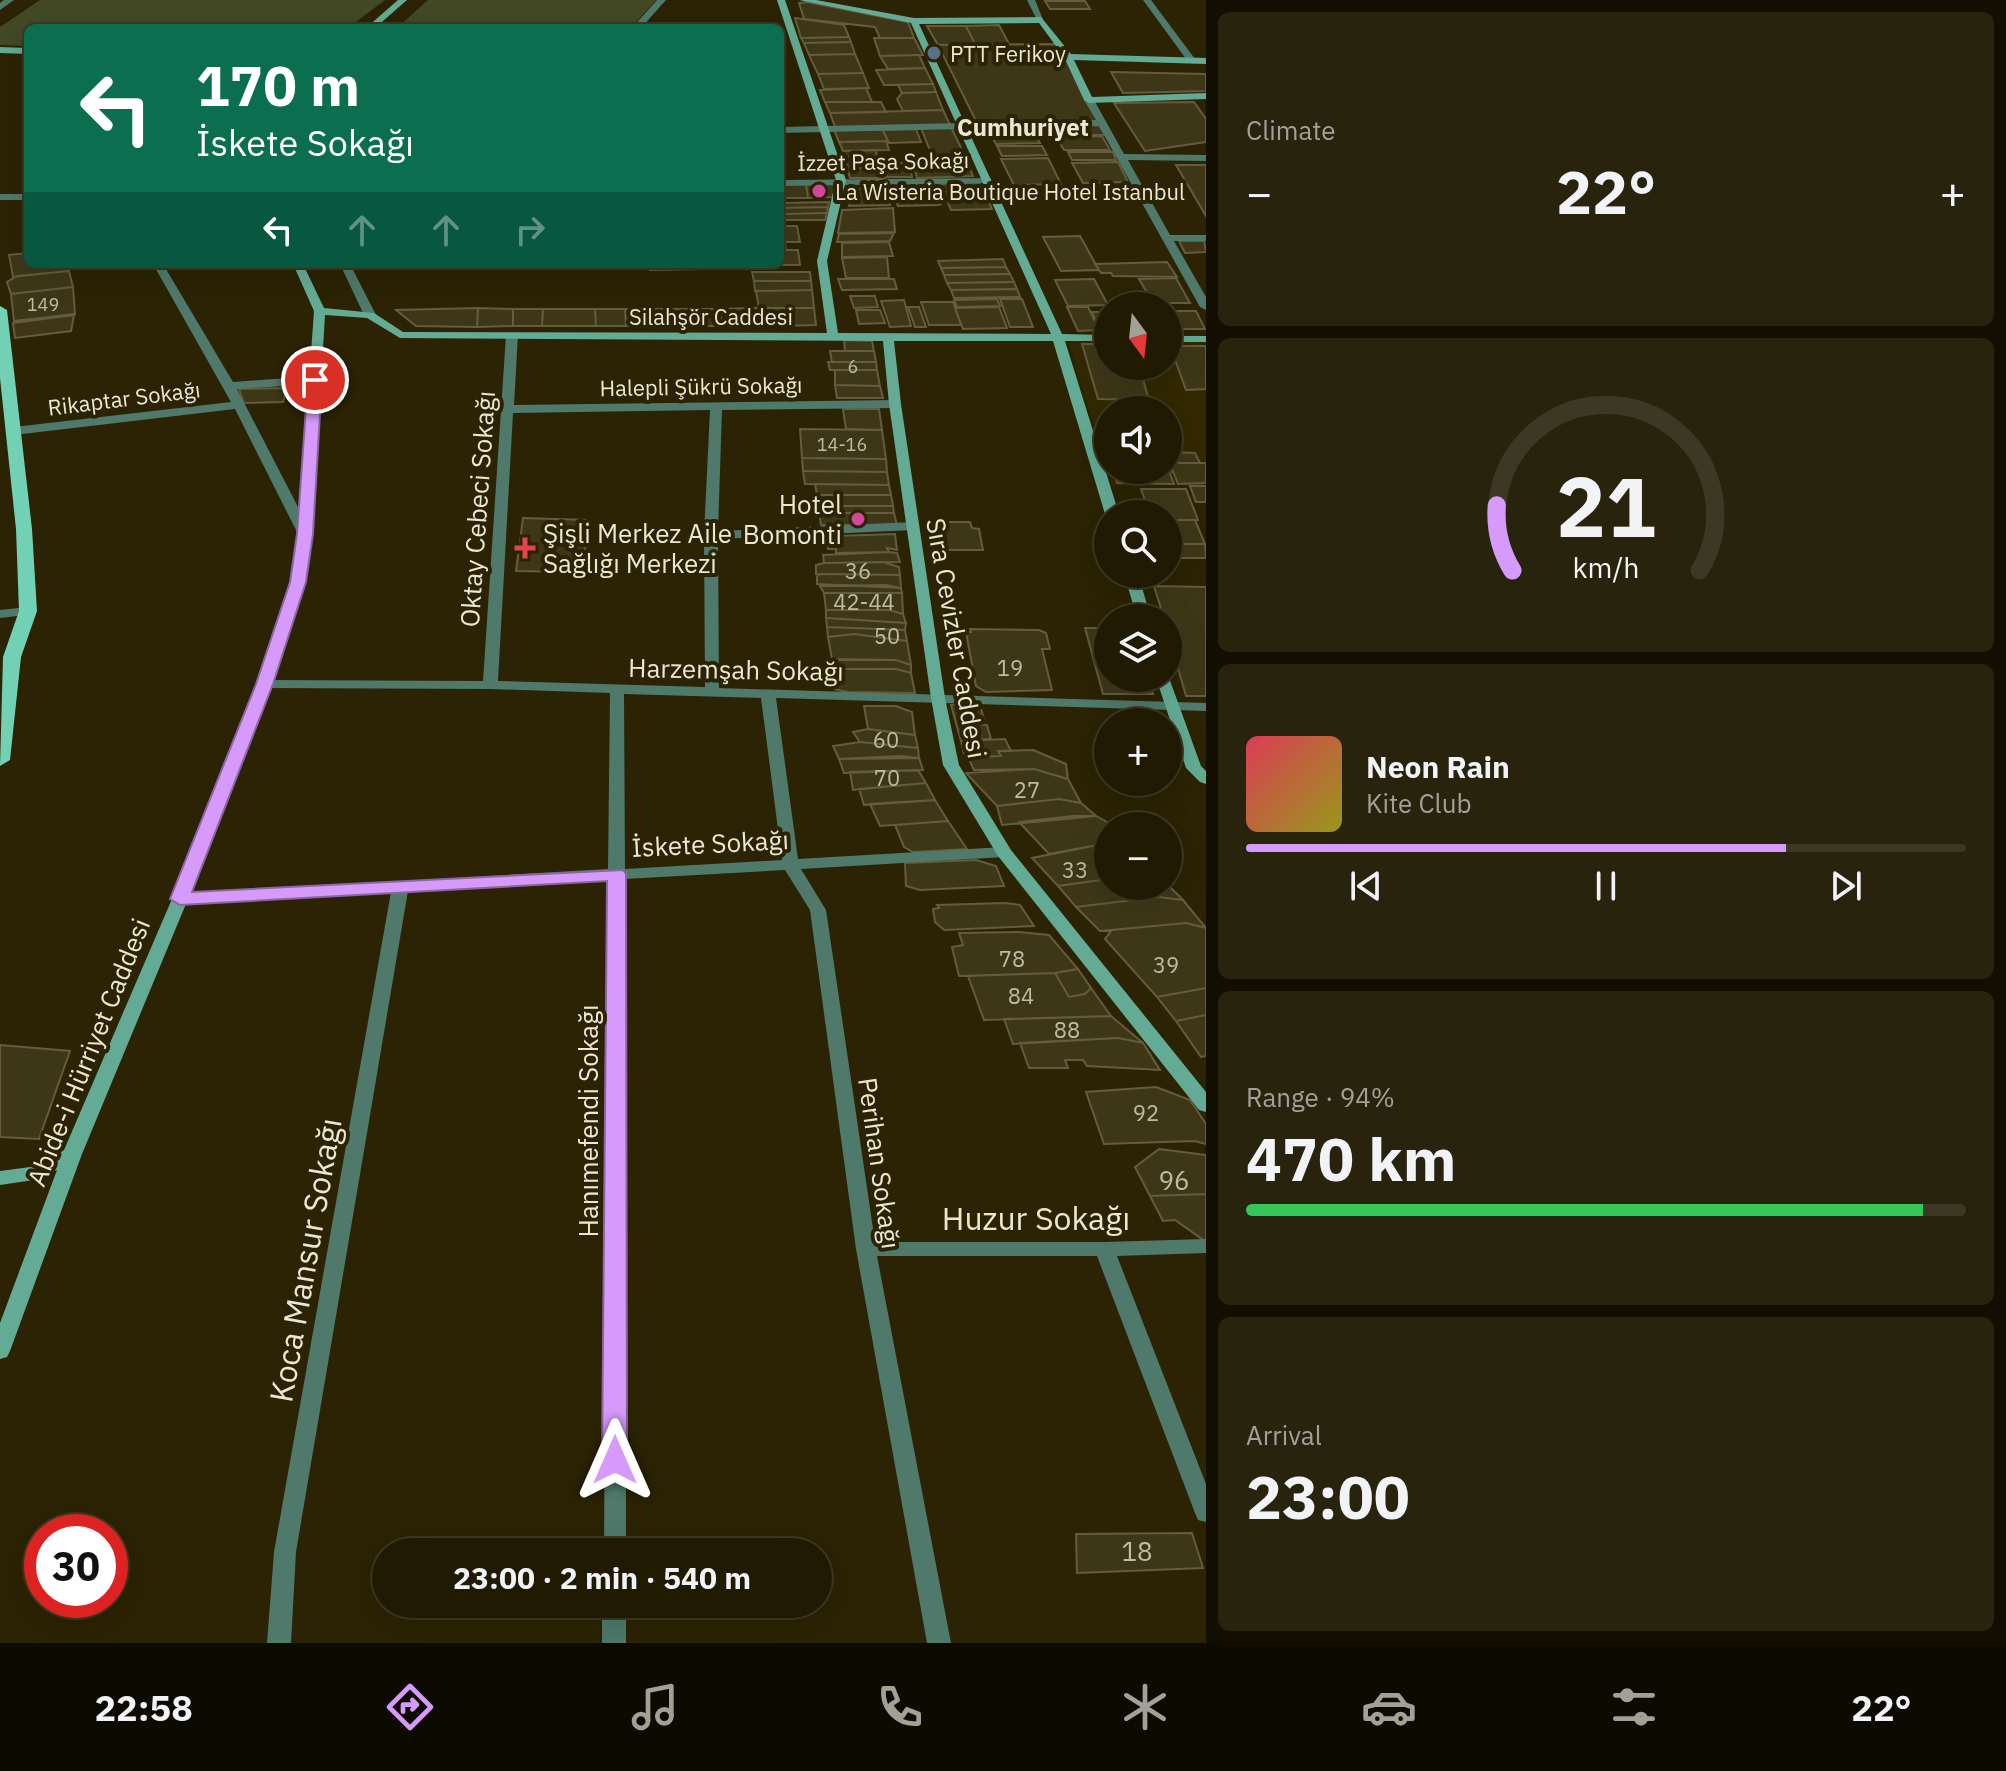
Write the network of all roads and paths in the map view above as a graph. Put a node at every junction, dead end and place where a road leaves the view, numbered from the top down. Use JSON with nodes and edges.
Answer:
{"nodes":[{"id":1,"x":10,"y":0,"type":"edge"},
{"id":2,"x":403,"y":0,"type":"edge"},
{"id":3,"x":662,"y":0,"type":"edge"},
{"id":4,"x":781,"y":0,"type":"edge"},
{"id":5,"x":805,"y":0,"type":"edge"},
{"id":6,"x":1031,"y":0,"type":"edge"},
{"id":7,"x":1147,"y":0,"type":"edge"},
{"id":8,"x":0,"y":7,"type":"edge"},
{"id":9,"x":1041,"y":20,"type":"junction"},
{"id":10,"x":914,"y":21,"type":"junction"},
{"id":11,"x":375,"y":24,"type":"edge"},
{"id":12,"x":640,"y":24,"type":"edge"},
{"id":13,"x":0,"y":50,"type":"edge"},
{"id":14,"x":24,"y":51,"type":"edge"},
{"id":15,"x":1068,"y":57,"type":"junction"},
{"id":16,"x":1192,"y":61,"type":"junction"},
{"id":17,"x":1206,"y":61,"type":"edge"},
{"id":18,"x":1206,"y":96,"type":"edge"},
{"id":19,"x":1089,"y":100,"type":"junction"},
{"id":20,"x":1103,"y":123,"type":"junction"},
{"id":21,"x":963,"y":126,"type":"junction"},
{"id":22,"x":826,"y":129,"type":"junction"},
{"id":23,"x":784,"y":130,"type":"edge"},
{"id":24,"x":1122,"y":157,"type":"junction"},
{"id":25,"x":1206,"y":158,"type":"edge"},
{"id":26,"x":987,"y":180,"type":"junction"},
{"id":27,"x":841,"y":182,"type":"junction"},
{"id":28,"x":784,"y":183,"type":"edge"},
{"id":29,"x":0,"y":197,"type":"edge"},
{"id":30,"x":24,"y":197,"type":"edge"},
{"id":31,"x":1167,"y":238,"type":"junction"},
{"id":32,"x":1206,"y":238,"type":"edge"},
{"id":33,"x":160,"y":268,"type":"edge"},
{"id":34,"x":300,"y":268,"type":"edge"},
{"id":35,"x":347,"y":268,"type":"edge"},
{"id":36,"x":1206,"y":307,"type":"edge"},
{"id":37,"x":0,"y":310,"type":"edge"},
{"id":38,"x":320,"y":311,"type":"junction"},
{"id":39,"x":370,"y":315,"type":"junction"},
{"id":40,"x":512,"y":335,"type":"junction"},
{"id":41,"x":833,"y":336,"type":"junction"},
{"id":42,"x":888,"y":337,"type":"junction"},
{"id":43,"x":1058,"y":338,"type":"junction"},
{"id":44,"x":1094,"y":338,"type":"edge"},
{"id":45,"x":1182,"y":339,"type":"edge"},
{"id":46,"x":1206,"y":339,"type":"edge"},
{"id":47,"x":315,"y":380,"type":"junction"},
{"id":48,"x":229,"y":386,"type":"junction"},
{"id":49,"x":895,"y":404,"type":"junction"},
{"id":50,"x":239,"y":405,"type":"junction"},
{"id":51,"x":716,"y":406,"type":"junction"},
{"id":52,"x":509,"y":409,"type":"junction"},
{"id":53,"x":14,"y":431,"type":"junction"},
{"id":54,"x":1108,"y":500,"type":"edge"},
{"id":55,"x":913,"y":526,"type":"junction"},
{"id":56,"x":305,"y":534,"type":"junction"},
{"id":57,"x":711,"y":535,"type":"junction"},
{"id":58,"x":28,"y":611,"type":"junction"},
{"id":59,"x":0,"y":614,"type":"edge"},
{"id":60,"x":265,"y":684,"type":"junction"},
{"id":61,"x":490,"y":685,"type":"junction"},
{"id":62,"x":617,"y":691,"type":"junction"},
{"id":63,"x":1167,"y":692,"type":"edge"},
{"id":64,"x":712,"y":693,"type":"junction"},
{"id":65,"x":768,"y":694,"type":"junction"},
{"id":66,"x":938,"y":698,"type":"junction"},
{"id":67,"x":1171,"y":706,"type":"junction"},
{"id":68,"x":1206,"y":707,"type":"edge"},
{"id":69,"x":0,"y":760,"type":"edge"},
{"id":70,"x":1206,"y":779,"type":"edge"},
{"id":71,"x":1004,"y":852,"type":"junction"},
{"id":72,"x":791,"y":865,"type":"junction"},
{"id":73,"x":616,"y":874,"type":"junction"},
{"id":74,"x":400,"y":888,"type":"junction"},
{"id":75,"x":180,"y":899,"type":"junction"},
{"id":76,"x":1206,"y":1105,"type":"edge"},
{"id":77,"x":72,"y":1154,"type":"junction"},
{"id":78,"x":0,"y":1178,"type":"edge"},
{"id":79,"x":1206,"y":1246,"type":"edge"},
{"id":80,"x":866,"y":1249,"type":"junction"},
{"id":81,"x":1104,"y":1249,"type":"junction"},
{"id":82,"x":0,"y":1351,"type":"edge"},
{"id":83,"x":1206,"y":1513,"type":"edge"},
{"id":84,"x":615,"y":1538,"type":"edge"},
{"id":85,"x":614,"y":1618,"type":"edge"},
{"id":86,"x":279,"y":1643,"type":"edge"},
{"id":87,"x":614,"y":1643,"type":"edge"},
{"id":88,"x":939,"y":1643,"type":"edge"}],
"edges":[{"from":1,"to":8,"type":"street"},
{"from":2,"to":11,"type":"street"},
{"from":3,"to":12,"type":"street"},
{"from":4,"to":22,"type":"street"},
{"from":5,"to":10,"type":"street"},
{"from":6,"to":9,"type":"street"},
{"from":7,"to":16,"type":"street"},
{"from":9,"to":10,"type":"street"},
{"from":9,"to":15,"type":"street"},
{"from":10,"to":21,"type":"street"},
{"from":13,"to":14,"type":"street"},
{"from":15,"to":16,"type":"street"},
{"from":15,"to":19,"type":"street"},
{"from":16,"to":17,"type":"street"},
{"from":18,"to":19,"type":"street"},
{"from":19,"to":20,"type":"street"},
{"from":20,"to":21,"type":"street"},
{"from":20,"to":24,"type":"street"},
{"from":21,"to":22,"type":"street"},
{"from":21,"to":26,"type":"street"},
{"from":22,"to":23,"type":"street"},
{"from":22,"to":27,"type":"street"},
{"from":24,"to":25,"type":"street"},
{"from":24,"to":31,"type":"street"},
{"from":26,"to":27,"type":"street","name":"İzzet Paşa Sokağı"},
{"from":26,"to":43,"type":"street"},
{"from":27,"to":28,"type":"street","name":"İzzet Paşa Sokağı"},
{"from":27,"to":41,"type":"street"},
{"from":29,"to":30,"type":"street"},
{"from":31,"to":32,"type":"street"},
{"from":31,"to":36,"type":"street"},
{"from":33,"to":48,"type":"street"},
{"from":34,"to":38,"type":"street","name":"Abide-i Hürriyet Caddesi"},
{"from":35,"to":39,"type":"street"},
{"from":37,"to":53,"type":"main road"},
{"from":38,"to":39,"type":"street","name":"Silahşör Caddesi"},
{"from":38,"to":47,"type":"street","name":"Abide-i Hürriyet Caddesi"},
{"from":39,"to":40,"type":"street","name":"Silahşör Caddesi"},
{"from":40,"to":41,"type":"street","name":"Silahşör Caddesi"},
{"from":40,"to":52,"type":"street","name":"Oktay Cebeci Sokağı"},
{"from":41,"to":42,"type":"street","name":"Silahşör Caddesi"},
{"from":42,"to":43,"type":"street","name":"Silahşör Caddesi"},
{"from":42,"to":49,"type":"street","name":"Sıra Cevizler Caddesi"},
{"from":43,"to":44,"type":"street","name":"Silahşör Caddesi"},
{"from":43,"to":54,"type":"street"},
{"from":45,"to":46,"type":"street"},
{"from":47,"to":48,"type":"street"},
{"from":47,"to":56,"type":"street","name":"Abide-i Hürriyet Caddesi"},
{"from":48,"to":50,"type":"street"},
{"from":49,"to":51,"type":"street","name":"Halepli Şükrü Sokağı"},
{"from":49,"to":55,"type":"street","name":"Sıra Cevizler Caddesi"},
{"from":50,"to":53,"type":"street","name":"Rikaptar Sokağı"},
{"from":50,"to":56,"type":"street"},
{"from":51,"to":52,"type":"street","name":"Halepli Şükrü Sokağı"},
{"from":51,"to":57,"type":"street"},
{"from":52,"to":61,"type":"street","name":"Oktay Cebeci Sokağı"},
{"from":53,"to":58,"type":"main road"},
{"from":55,"to":57,"type":"street"},
{"from":55,"to":66,"type":"street","name":"Sıra Cevizler Caddesi"},
{"from":56,"to":60,"type":"street","name":"Abide-i Hürriyet Caddesi"},
{"from":57,"to":64,"type":"street"},
{"from":58,"to":59,"type":"street"},
{"from":58,"to":69,"type":"main road"},
{"from":60,"to":61,"type":"street","name":"Harzemşah Sokağı"},
{"from":60,"to":75,"type":"street","name":"Abide-i Hürriyet Caddesi"},
{"from":61,"to":62,"type":"street","name":"Harzemşah Sokağı"},
{"from":62,"to":64,"type":"street","name":"Harzemşah Sokağı"},
{"from":62,"to":73,"type":"street","name":"Hanımefendi Sokağı"},
{"from":63,"to":67,"type":"street"},
{"from":64,"to":65,"type":"street","name":"Harzemşah Sokağı"},
{"from":65,"to":66,"type":"street","name":"Harzemşah Sokağı"},
{"from":65,"to":72,"type":"street","name":"Perihan Sokağı"},
{"from":66,"to":67,"type":"street","name":"Harzemşah Sokağı"},
{"from":66,"to":71,"type":"street","name":"Sıra Cevizler Caddesi"},
{"from":67,"to":68,"type":"street","name":"Harzemşah Sokağı"},
{"from":67,"to":70,"type":"street"},
{"from":71,"to":72,"type":"street","name":"İskete Sokağı"},
{"from":71,"to":76,"type":"street","name":"Sıra Cevizler Caddesi"},
{"from":72,"to":73,"type":"street","name":"İskete Sokağı"},
{"from":72,"to":80,"type":"street","name":"Perihan Sokağı"},
{"from":73,"to":74,"type":"street","name":"İskete Sokağı"},
{"from":73,"to":84,"type":"street","name":"Hanımefendi Sokağı"},
{"from":74,"to":75,"type":"street","name":"İskete Sokağı"},
{"from":74,"to":86,"type":"street","name":"Koca Mansur Sokağı"},
{"from":75,"to":77,"type":"street","name":"Abide-i Hürriyet Caddesi"},
{"from":77,"to":78,"type":"street"},
{"from":77,"to":82,"type":"street","name":"Abide-i Hürriyet Caddesi"},
{"from":79,"to":81,"type":"street","name":"Huzur Sokağı"},
{"from":80,"to":81,"type":"street","name":"Huzur Sokağı"},
{"from":80,"to":88,"type":"street","name":"Perihan Sokağı"},
{"from":81,"to":83,"type":"street"},
{"from":85,"to":87,"type":"street"}]}
